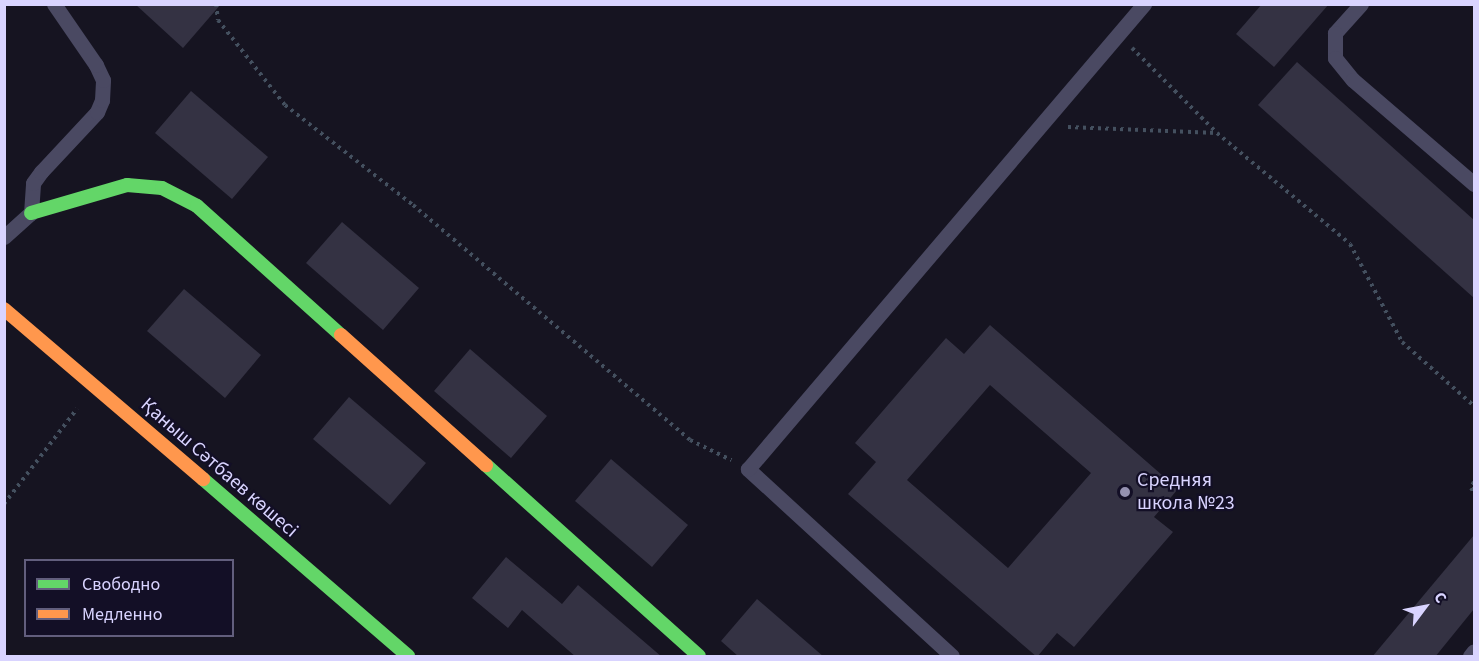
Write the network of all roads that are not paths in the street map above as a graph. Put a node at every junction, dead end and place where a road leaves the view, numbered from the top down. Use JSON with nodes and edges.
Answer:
{"nodes":[{"id":1,"x":54,"y":4,"type":"edge"},
{"id":2,"x":1144,"y":4,"type":"edge"},
{"id":3,"x":1361,"y":4,"type":"edge"},
{"id":4,"x":1474,"y":184,"type":"edge"},
{"id":5,"x":31,"y":213,"type":"junction"},
{"id":6,"x":4,"y":237,"type":"edge"},
{"id":7,"x":4,"y":309,"type":"edge"},
{"id":8,"x":1474,"y":651,"type":"edge"},
{"id":9,"x":408,"y":657,"type":"edge"},
{"id":10,"x":699,"y":657,"type":"edge"},
{"id":11,"x":952,"y":657,"type":"edge"},
{"id":12,"x":1470,"y":657,"type":"edge"}],
"edges":[{"from":1,"to":5,"type":"lane"},
{"from":2,"to":11,"type":"lane"},
{"from":3,"to":4,"type":"lane"},
{"from":5,"to":6,"type":"lane"},
{"from":5,"to":10,"type":"street"},
{"from":7,"to":9,"type":"street","name":"Қаныш Сәтбаев көшесі"},
{"from":8,"to":12,"type":"lane"}]}
